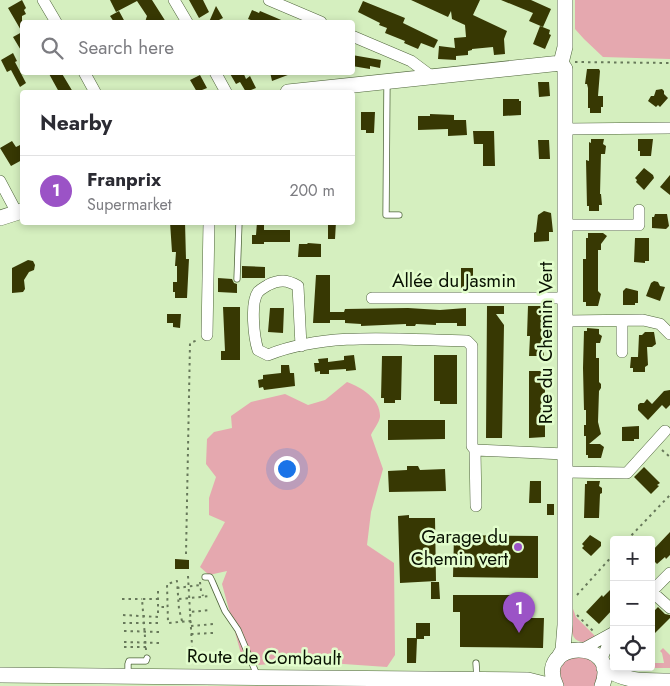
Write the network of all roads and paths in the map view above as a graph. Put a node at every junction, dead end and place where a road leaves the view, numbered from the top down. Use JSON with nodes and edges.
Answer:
{"nodes":[{"id":1,"x":43,"y":0,"type":"edge"},
{"id":2,"x":174,"y":0,"type":"edge"},
{"id":3,"x":269,"y":0,"type":"edge"},
{"id":4,"x":565,"y":0,"type":"edge"},
{"id":5,"x":55,"y":20,"type":"edge"},
{"id":6,"x":186,"y":20,"type":"edge"},
{"id":7,"x":317,"y":20,"type":"edge"},
{"id":8,"x":355,"y":37,"type":"edge"},
{"id":9,"x":561,"y":63,"type":"junction"},
{"id":10,"x":670,"y":63,"type":"edge"},
{"id":11,"x":86,"y":75,"type":"edge"},
{"id":12,"x":216,"y":75,"type":"edge"},
{"id":13,"x":431,"y":76,"type":"junction"},
{"id":14,"x":387,"y":81,"type":"junction"},
{"id":15,"x":94,"y":90,"type":"edge"},
{"id":16,"x":225,"y":90,"type":"edge"},
{"id":17,"x":328,"y":90,"type":"edge"},
{"id":18,"x":670,"y":128,"type":"edge"},
{"id":19,"x":565,"y":129,"type":"junction"},
{"id":20,"x":0,"y":181,"type":"edge"},
{"id":21,"x":639,"y":210,"type":"dead end"},
{"id":22,"x":20,"y":212,"type":"edge"},
{"id":23,"x":399,"y":216,"type":"dead end"},
{"id":24,"x":0,"y":218,"type":"edge"},
{"id":25,"x":209,"y":225,"type":"edge"},
{"id":26,"x":239,"y":225,"type":"edge"},
{"id":27,"x":565,"y":225,"type":"junction"},
{"id":28,"x":238,"y":279,"type":"dead end"},
{"id":29,"x":372,"y":298,"type":"dead end"},
{"id":30,"x":566,"y":298,"type":"junction"},
{"id":31,"x":566,"y":321,"type":"junction"},
{"id":32,"x":622,"y":322,"type":"junction"},
{"id":33,"x":670,"y":334,"type":"edge"},
{"id":34,"x":207,"y":336,"type":"joint"},
{"id":35,"x":301,"y":346,"type":"junction"},
{"id":36,"x":622,"y":352,"type":"dead end"},
{"id":37,"x":665,"y":431,"type":"dead end"},
{"id":38,"x":474,"y":450,"type":"junction"},
{"id":39,"x":565,"y":454,"type":"junction"},
{"id":40,"x":565,"y":472,"type":"junction"},
{"id":41,"x":670,"y":495,"type":"edge"},
{"id":42,"x":476,"y":506,"type":"dead end"},
{"id":43,"x":631,"y":536,"type":"edge"},
{"id":44,"x":186,"y":554,"type":"dead end"},
{"id":45,"x":610,"y":558,"type":"edge"},
{"id":46,"x":670,"y":573,"type":"edge"},
{"id":47,"x":188,"y":576,"type":"dead end"},
{"id":48,"x":206,"y":577,"type":"joint"},
{"id":49,"x":200,"y":585,"type":"junction"},
{"id":50,"x":189,"y":586,"type":"junction"},
{"id":51,"x":178,"y":588,"type":"junction"},
{"id":52,"x":655,"y":589,"type":"edge"},
{"id":53,"x":158,"y":591,"type":"dead end"},
{"id":54,"x":218,"y":595,"type":"junction"},
{"id":55,"x":655,"y":595,"type":"edge"},
{"id":56,"x":203,"y":596,"type":"junction"},
{"id":57,"x":158,"y":598,"type":"junction"},
{"id":58,"x":190,"y":598,"type":"junction"},
{"id":59,"x":122,"y":599,"type":"dead end"},
{"id":60,"x":142,"y":599,"type":"junction"},
{"id":61,"x":178,"y":599,"type":"junction"},
{"id":62,"x":158,"y":607,"type":"junction"},
{"id":63,"x":168,"y":607,"type":"junction"},
{"id":64,"x":570,"y":607,"type":"junction"},
{"id":65,"x":670,"y":608,"type":"edge"},
{"id":66,"x":211,"y":610,"type":"dead end"},
{"id":67,"x":190,"y":612,"type":"junction"},
{"id":68,"x":123,"y":615,"type":"dead end"},
{"id":69,"x":143,"y":616,"type":"junction"},
{"id":70,"x":191,"y":621,"type":"junction"},
{"id":71,"x":182,"y":622,"type":"junction"},
{"id":72,"x":123,"y":623,"type":"dead end"},
{"id":73,"x":144,"y":624,"type":"junction"},
{"id":74,"x":158,"y":624,"type":"dead end"},
{"id":75,"x":214,"y":624,"type":"dead end"},
{"id":76,"x":565,"y":625,"type":"junction"},
{"id":77,"x":191,"y":626,"type":"junction"},
{"id":78,"x":124,"y":631,"type":"dead end"},
{"id":79,"x":144,"y":632,"type":"junction"},
{"id":80,"x":159,"y":632,"type":"dead end"},
{"id":81,"x":214,"y":633,"type":"dead end"},
{"id":82,"x":191,"y":634,"type":"junction"},
{"id":83,"x":610,"y":635,"type":"edge"},
{"id":84,"x":602,"y":640,"type":"junction"},
{"id":85,"x":124,"y":642,"type":"dead end"},
{"id":86,"x":145,"y":642,"type":"junction"},
{"id":87,"x":159,"y":642,"type":"dead end"},
{"id":88,"x":610,"y":642,"type":"edge"},
{"id":89,"x":124,"y":647,"type":"dead end"},
{"id":90,"x":146,"y":648,"type":"junction"},
{"id":91,"x":582,"y":649,"type":"junction"},
{"id":92,"x":147,"y":658,"type":"joint"},
{"id":93,"x":192,"y":662,"type":"dead end"},
{"id":94,"x":476,"y":663,"type":"dead end"},
{"id":95,"x":555,"y":665,"type":"junction"},
{"id":96,"x":602,"y":665,"type":"junction"},
{"id":97,"x":0,"y":675,"type":"edge"},
{"id":98,"x":128,"y":676,"type":"junction"},
{"id":99,"x":258,"y":677,"type":"junction"},
{"id":100,"x":477,"y":679,"type":"junction"},
{"id":101,"x":528,"y":680,"type":"junction"},
{"id":102,"x":636,"y":680,"type":"junction"},
{"id":103,"x":670,"y":681,"type":"edge"},
{"id":104,"x":552,"y":686,"type":"edge"},
{"id":105,"x":556,"y":686,"type":"edge"},
{"id":106,"x":602,"y":686,"type":"edge"},
{"id":107,"x":617,"y":686,"type":"edge"}],
"edges":[{"from":1,"to":5,"type":"street"},
{"from":2,"to":6,"type":"street"},
{"from":3,"to":7,"type":"street"},
{"from":4,"to":9,"type":"street","name":"Rue du Chemin Vert"},
{"from":8,"to":13,"type":"street"},
{"from":9,"to":10,"type":"path"},
{"from":9,"to":13,"type":"street"},
{"from":9,"to":19,"type":"street","name":"Rue du Chemin Vert"},
{"from":11,"to":15,"type":"street"},
{"from":12,"to":16,"type":"street"},
{"from":13,"to":14,"type":"street"},
{"from":14,"to":17,"type":"street"},
{"from":14,"to":23,"type":"lane"},
{"from":18,"to":19,"type":"street"},
{"from":19,"to":27,"type":"street","name":"Rue du Chemin Vert"},
{"from":20,"to":22,"type":"street"},
{"from":21,"to":27,"type":"street"},
{"from":22,"to":24,"type":"street"},
{"from":25,"to":34,"type":"street"},
{"from":26,"to":28,"type":"lane"},
{"from":27,"to":30,"type":"street","name":"Rue du Chemin Vert"},
{"from":29,"to":30,"type":"street","name":"Allée du Jasmin"},
{"from":30,"to":31,"type":"street","name":"Rue du Chemin Vert"},
{"from":31,"to":32,"type":"street"},
{"from":31,"to":39,"type":"street","name":"Rue du Chemin Vert"},
{"from":32,"to":33,"type":"street"},
{"from":32,"to":36,"type":"street"},
{"from":34,"to":44,"type":"path"},
{"from":35,"to":35,"type":"street"},
{"from":35,"to":38,"type":"street"},
{"from":37,"to":40,"type":"street"},
{"from":38,"to":39,"type":"street"},
{"from":38,"to":42,"type":"street"},
{"from":39,"to":40,"type":"street","name":"Rue du Chemin Vert"},
{"from":40,"to":64,"type":"street","name":"Rue du Chemin Vert"},
{"from":41,"to":43,"type":"path"},
{"from":45,"to":64,"type":"path"},
{"from":46,"to":52,"type":"street"},
{"from":47,"to":50,"type":"path"},
{"from":48,"to":49,"type":"path"},
{"from":48,"to":54,"type":"lane"},
{"from":49,"to":50,"type":"path"},
{"from":49,"to":56,"type":"path"},
{"from":50,"to":51,"type":"path"},
{"from":50,"to":58,"type":"path"},
{"from":51,"to":61,"type":"path"},
{"from":51,"to":63,"type":"path"},
{"from":53,"to":57,"type":"path"},
{"from":54,"to":56,"type":"path"},
{"from":54,"to":99,"type":"lane"},
{"from":55,"to":65,"type":"street"},
{"from":56,"to":58,"type":"path"},
{"from":57,"to":60,"type":"path"},
{"from":57,"to":62,"type":"path"},
{"from":58,"to":61,"type":"path"},
{"from":58,"to":67,"type":"path"},
{"from":59,"to":60,"type":"path"},
{"from":60,"to":69,"type":"path"},
{"from":61,"to":71,"type":"path"},
{"from":62,"to":63,"type":"path"},
{"from":62,"to":69,"type":"path"},
{"from":63,"to":71,"type":"path"},
{"from":64,"to":76,"type":"street","name":"Rue du Chemin Vert"},
{"from":64,"to":84,"type":"path"},
{"from":66,"to":67,"type":"path"},
{"from":67,"to":70,"type":"path"},
{"from":68,"to":69,"type":"path"},
{"from":69,"to":73,"type":"path"},
{"from":70,"to":71,"type":"path"},
{"from":70,"to":77,"type":"path"},
{"from":72,"to":73,"type":"path"},
{"from":73,"to":74,"type":"path"},
{"from":73,"to":79,"type":"path"},
{"from":75,"to":77,"type":"path"},
{"from":76,"to":91,"type":"street"},
{"from":76,"to":95,"type":"street","name":"Rue du Chemin Vert"},
{"from":77,"to":82,"type":"path"},
{"from":78,"to":79,"type":"path"},
{"from":79,"to":80,"type":"path"},
{"from":79,"to":86,"type":"path"},
{"from":81,"to":82,"type":"path"},
{"from":82,"to":93,"type":"path"},
{"from":83,"to":84,"type":"street"},
{"from":84,"to":91,"type":"street"},
{"from":85,"to":86,"type":"path"},
{"from":86,"to":87,"type":"path"},
{"from":86,"to":90,"type":"path"},
{"from":88,"to":96,"type":"street"},
{"from":89,"to":90,"type":"path"},
{"from":90,"to":92,"type":"path"},
{"from":91,"to":95,"type":"street","name":"Route de Combault"},
{"from":91,"to":96,"type":"street"},
{"from":92,"to":98,"type":"lane"},
{"from":94,"to":100,"type":"lane"},
{"from":95,"to":101,"type":"street","name":"Route de Combault"},
{"from":95,"to":105,"type":"street"},
{"from":96,"to":102,"type":"street"},
{"from":96,"to":106,"type":"street"},
{"from":97,"to":98,"type":"street","name":"Route de Combault"},
{"from":98,"to":99,"type":"street","name":"Route de Combault"},
{"from":99,"to":100,"type":"street","name":"Route de Combault"},
{"from":100,"to":101,"type":"street","name":"Route de Combault"},
{"from":101,"to":104,"type":"street","name":"Route de Combault"},
{"from":102,"to":103,"type":"street"},
{"from":102,"to":107,"type":"street"}]}
